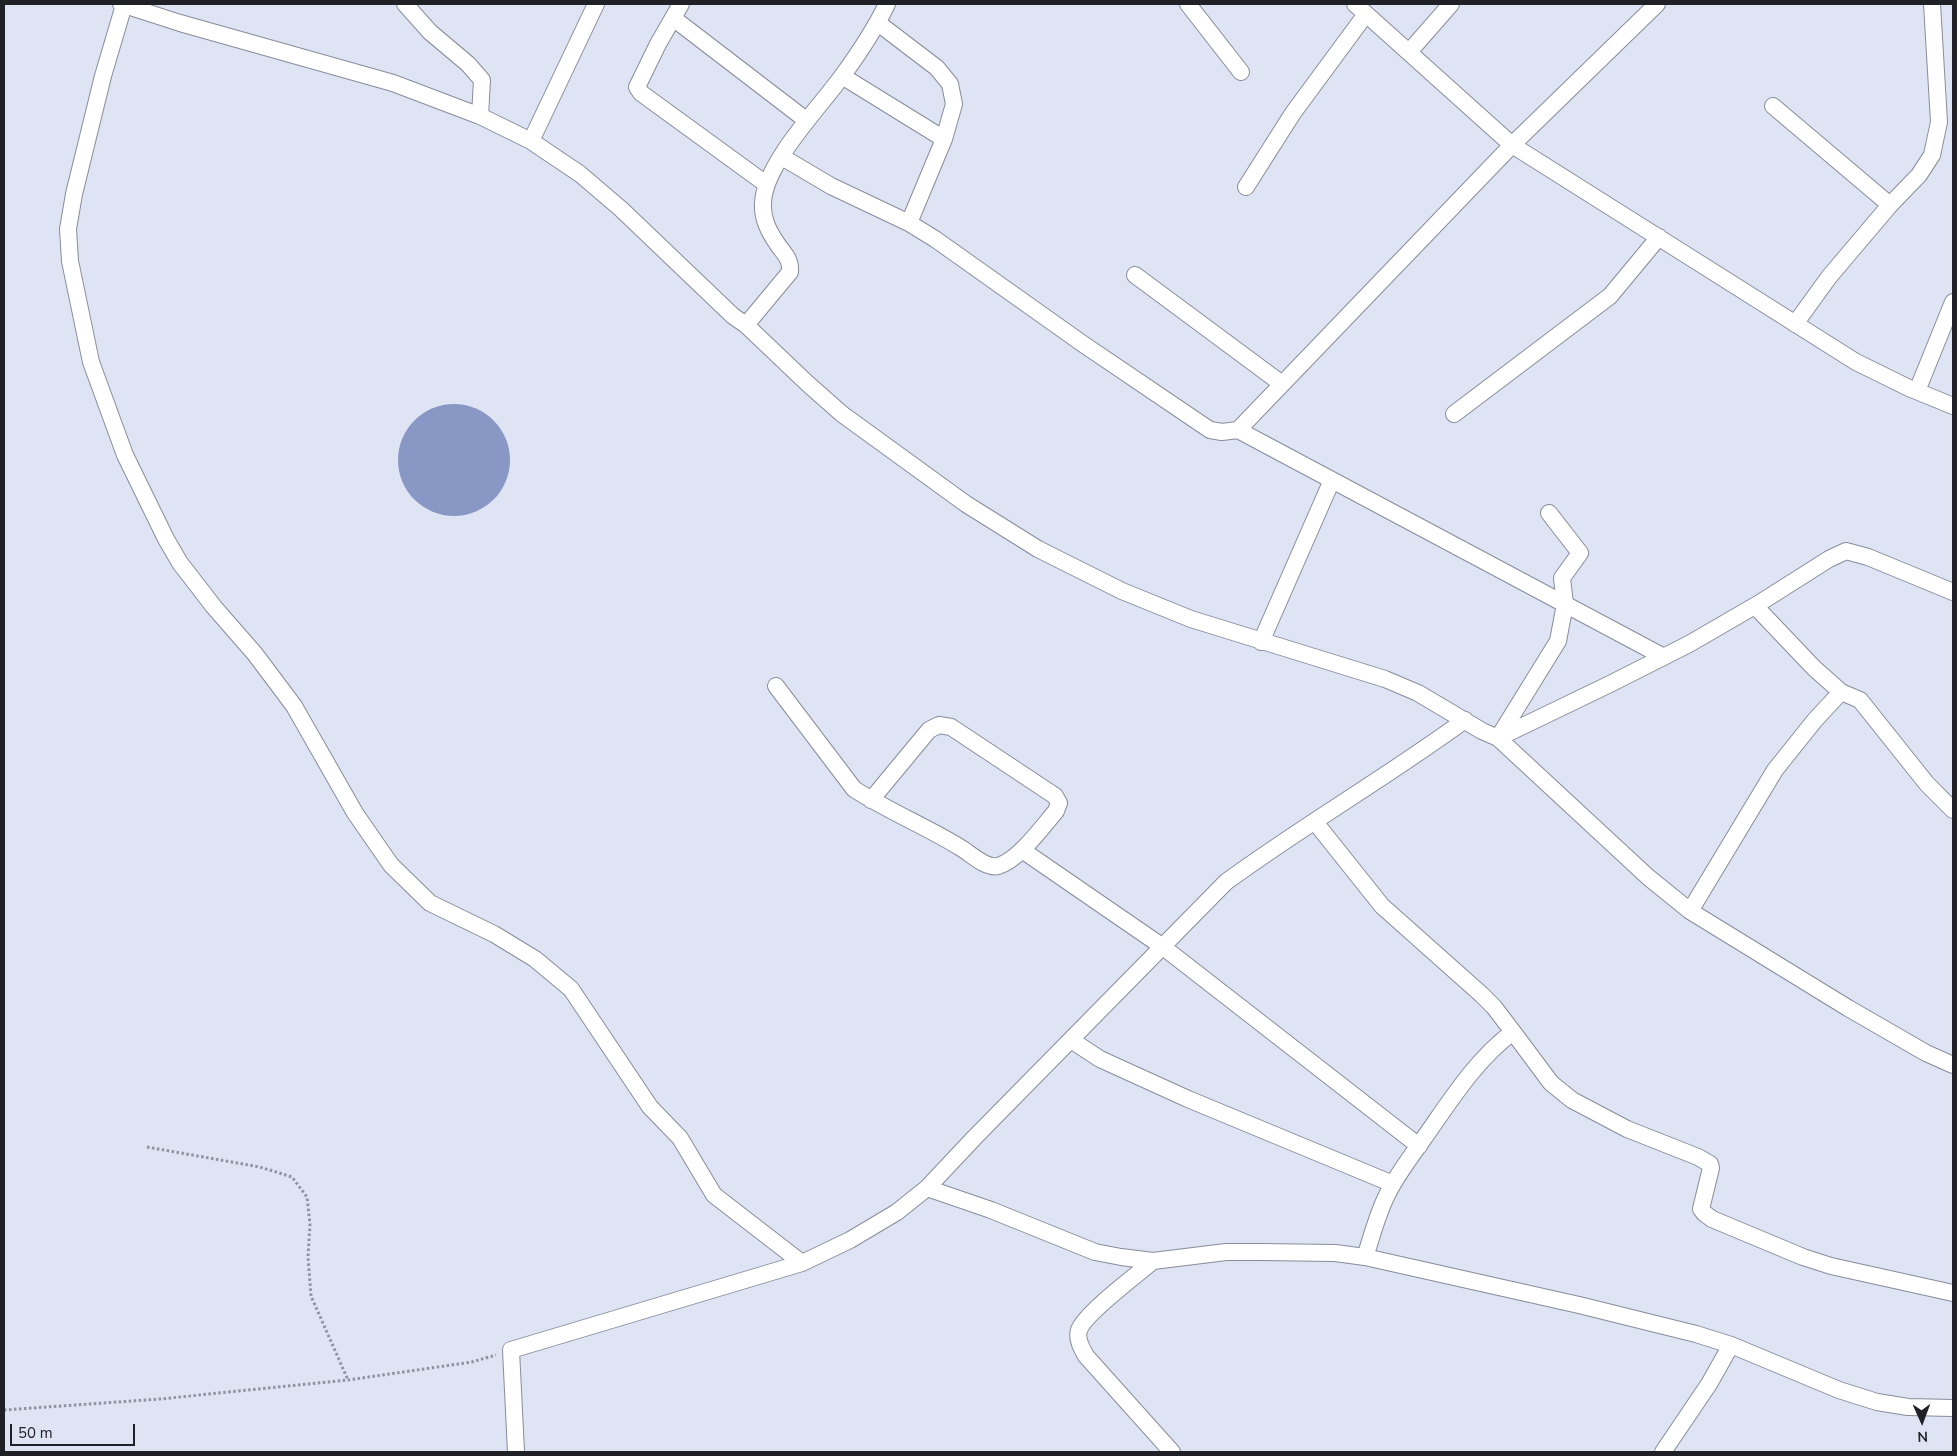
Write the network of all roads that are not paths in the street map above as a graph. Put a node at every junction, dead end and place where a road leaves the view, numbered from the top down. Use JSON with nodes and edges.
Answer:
{"nodes":[{"id":1,"x":122,"y":4,"type":"edge"},
{"id":2,"x":405,"y":4,"type":"edge"},
{"id":3,"x":596,"y":4,"type":"edge"},
{"id":4,"x":681,"y":4,"type":"edge"},
{"id":5,"x":887,"y":4,"type":"edge"},
{"id":6,"x":1188,"y":4,"type":"edge"},
{"id":7,"x":1451,"y":4,"type":"edge"},
{"id":8,"x":1657,"y":4,"type":"edge"},
{"id":9,"x":1932,"y":4,"type":"edge"},
{"id":10,"x":1361,"y":9,"type":"edge"},
{"id":11,"x":673,"y":18,"type":"junction"},
{"id":12,"x":878,"y":23,"type":"junction"},
{"id":13,"x":1408,"y":52,"type":"junction"},
{"id":14,"x":1241,"y":72,"type":"dead end"},
{"id":15,"x":842,"y":76,"type":"junction"},
{"id":16,"x":1773,"y":106,"type":"dead end"},
{"id":17,"x":480,"y":116,"type":"junction"},
{"id":18,"x":806,"y":120,"type":"junction"},
{"id":19,"x":944,"y":139,"type":"junction"},
{"id":20,"x":531,"y":141,"type":"junction"},
{"id":21,"x":1512,"y":145,"type":"junction"},
{"id":22,"x":782,"y":157,"type":"junction"},
{"id":23,"x":766,"y":184,"type":"junction"},
{"id":24,"x":1246,"y":186,"type":"dead end"},
{"id":25,"x":1890,"y":205,"type":"junction"},
{"id":26,"x":909,"y":223,"type":"junction"},
{"id":27,"x":1659,"y":238,"type":"junction"},
{"id":28,"x":1135,"y":275,"type":"dead end"},
{"id":29,"x":1953,"y":302,"type":"edge"},
{"id":30,"x":1795,"y":324,"type":"junction"},
{"id":31,"x":746,"y":325,"type":"junction"},
{"id":32,"x":1282,"y":384,"type":"junction"},
{"id":33,"x":1917,"y":391,"type":"junction"},
{"id":34,"x":1953,"y":406,"type":"edge"},
{"id":35,"x":1454,"y":414,"type":"dead end"},
{"id":36,"x":1238,"y":430,"type":"junction"},
{"id":37,"x":1332,"y":480,"type":"junction"},
{"id":38,"x":1549,"y":513,"type":"dead end"},
{"id":39,"x":1953,"y":592,"type":"edge"},
{"id":40,"x":1565,"y":604,"type":"junction"},
{"id":41,"x":1755,"y":606,"type":"junction"},
{"id":42,"x":1261,"y":642,"type":"junction"},
{"id":43,"x":1664,"y":657,"type":"junction"},
{"id":44,"x":776,"y":686,"type":"dead end"},
{"id":45,"x":1841,"y":692,"type":"junction"},
{"id":46,"x":1465,"y":720,"type":"junction"},
{"id":47,"x":1498,"y":738,"type":"junction"},
{"id":48,"x":871,"y":800,"type":"junction"},
{"id":49,"x":1953,"y":810,"type":"edge"},
{"id":50,"x":1315,"y":822,"type":"junction"},
{"id":51,"x":1022,"y":850,"type":"junction"},
{"id":52,"x":1690,"y":911,"type":"junction"},
{"id":53,"x":1163,"y":947,"type":"junction"},
{"id":54,"x":1513,"y":1032,"type":"junction"},
{"id":55,"x":1071,"y":1040,"type":"junction"},
{"id":56,"x":1953,"y":1065,"type":"edge"},
{"id":57,"x":1419,"y":1146,"type":"junction"},
{"id":58,"x":1393,"y":1184,"type":"junction"},
{"id":59,"x":927,"y":1188,"type":"junction"},
{"id":60,"x":1365,"y":1257,"type":"junction"},
{"id":61,"x":1153,"y":1261,"type":"junction"},
{"id":62,"x":802,"y":1263,"type":"junction"},
{"id":63,"x":1953,"y":1293,"type":"edge"},
{"id":64,"x":1731,"y":1346,"type":"junction"},
{"id":65,"x":1953,"y":1408,"type":"edge"},
{"id":66,"x":516,"y":1452,"type":"edge"},
{"id":67,"x":1172,"y":1452,"type":"edge"},
{"id":68,"x":1663,"y":1452,"type":"edge"}],
"edges":[{"from":1,"to":17,"type":"street"},
{"from":1,"to":62,"type":"street"},
{"from":2,"to":17,"type":"street"},
{"from":3,"to":20,"type":"street"},
{"from":4,"to":11,"type":"street"},
{"from":5,"to":12,"type":"street"},
{"from":6,"to":14,"type":"street"},
{"from":7,"to":13,"type":"street"},
{"from":8,"to":21,"type":"street"},
{"from":9,"to":25,"type":"street"},
{"from":10,"to":13,"type":"street"},
{"from":10,"to":24,"type":"street"},
{"from":11,"to":18,"type":"street"},
{"from":11,"to":23,"type":"street"},
{"from":12,"to":15,"type":"street"},
{"from":12,"to":19,"type":"street"},
{"from":13,"to":21,"type":"street"},
{"from":15,"to":18,"type":"street"},
{"from":15,"to":19,"type":"street"},
{"from":16,"to":25,"type":"street"},
{"from":17,"to":20,"type":"street"},
{"from":18,"to":22,"type":"street"},
{"from":19,"to":26,"type":"street"},
{"from":20,"to":31,"type":"street"},
{"from":21,"to":27,"type":"street"},
{"from":21,"to":32,"type":"street"},
{"from":22,"to":23,"type":"street"},
{"from":22,"to":26,"type":"street"},
{"from":23,"to":31,"type":"street"},
{"from":25,"to":30,"type":"street"},
{"from":26,"to":36,"type":"street"},
{"from":27,"to":30,"type":"street"},
{"from":27,"to":35,"type":"street"},
{"from":28,"to":32,"type":"street"},
{"from":29,"to":33,"type":"street"},
{"from":30,"to":33,"type":"street"},
{"from":31,"to":42,"type":"street"},
{"from":32,"to":36,"type":"street"},
{"from":33,"to":34,"type":"street"},
{"from":36,"to":37,"type":"street"},
{"from":37,"to":40,"type":"street"},
{"from":37,"to":42,"type":"street"},
{"from":38,"to":40,"type":"street"},
{"from":39,"to":41,"type":"street"},
{"from":40,"to":43,"type":"street"},
{"from":40,"to":47,"type":"street"},
{"from":41,"to":43,"type":"street"},
{"from":41,"to":45,"type":"street"},
{"from":42,"to":46,"type":"street"},
{"from":43,"to":47,"type":"street"},
{"from":44,"to":48,"type":"street"},
{"from":45,"to":49,"type":"street"},
{"from":45,"to":52,"type":"street"},
{"from":46,"to":47,"type":"street"},
{"from":46,"to":50,"type":"street"},
{"from":47,"to":52,"type":"street"},
{"from":48,"to":51,"type":"street"},
{"from":48,"to":51,"type":"street"},
{"from":50,"to":53,"type":"street"},
{"from":50,"to":54,"type":"street"},
{"from":51,"to":53,"type":"street"},
{"from":52,"to":56,"type":"street"},
{"from":53,"to":55,"type":"street"},
{"from":53,"to":57,"type":"street"},
{"from":54,"to":57,"type":"street"},
{"from":54,"to":63,"type":"street"},
{"from":55,"to":58,"type":"street"},
{"from":55,"to":59,"type":"street"},
{"from":57,"to":58,"type":"street"},
{"from":58,"to":60,"type":"street"},
{"from":59,"to":61,"type":"street"},
{"from":59,"to":62,"type":"street"},
{"from":60,"to":61,"type":"street"},
{"from":60,"to":64,"type":"street"},
{"from":61,"to":67,"type":"street"},
{"from":62,"to":66,"type":"street"},
{"from":64,"to":65,"type":"street"},
{"from":64,"to":68,"type":"street"}]}
